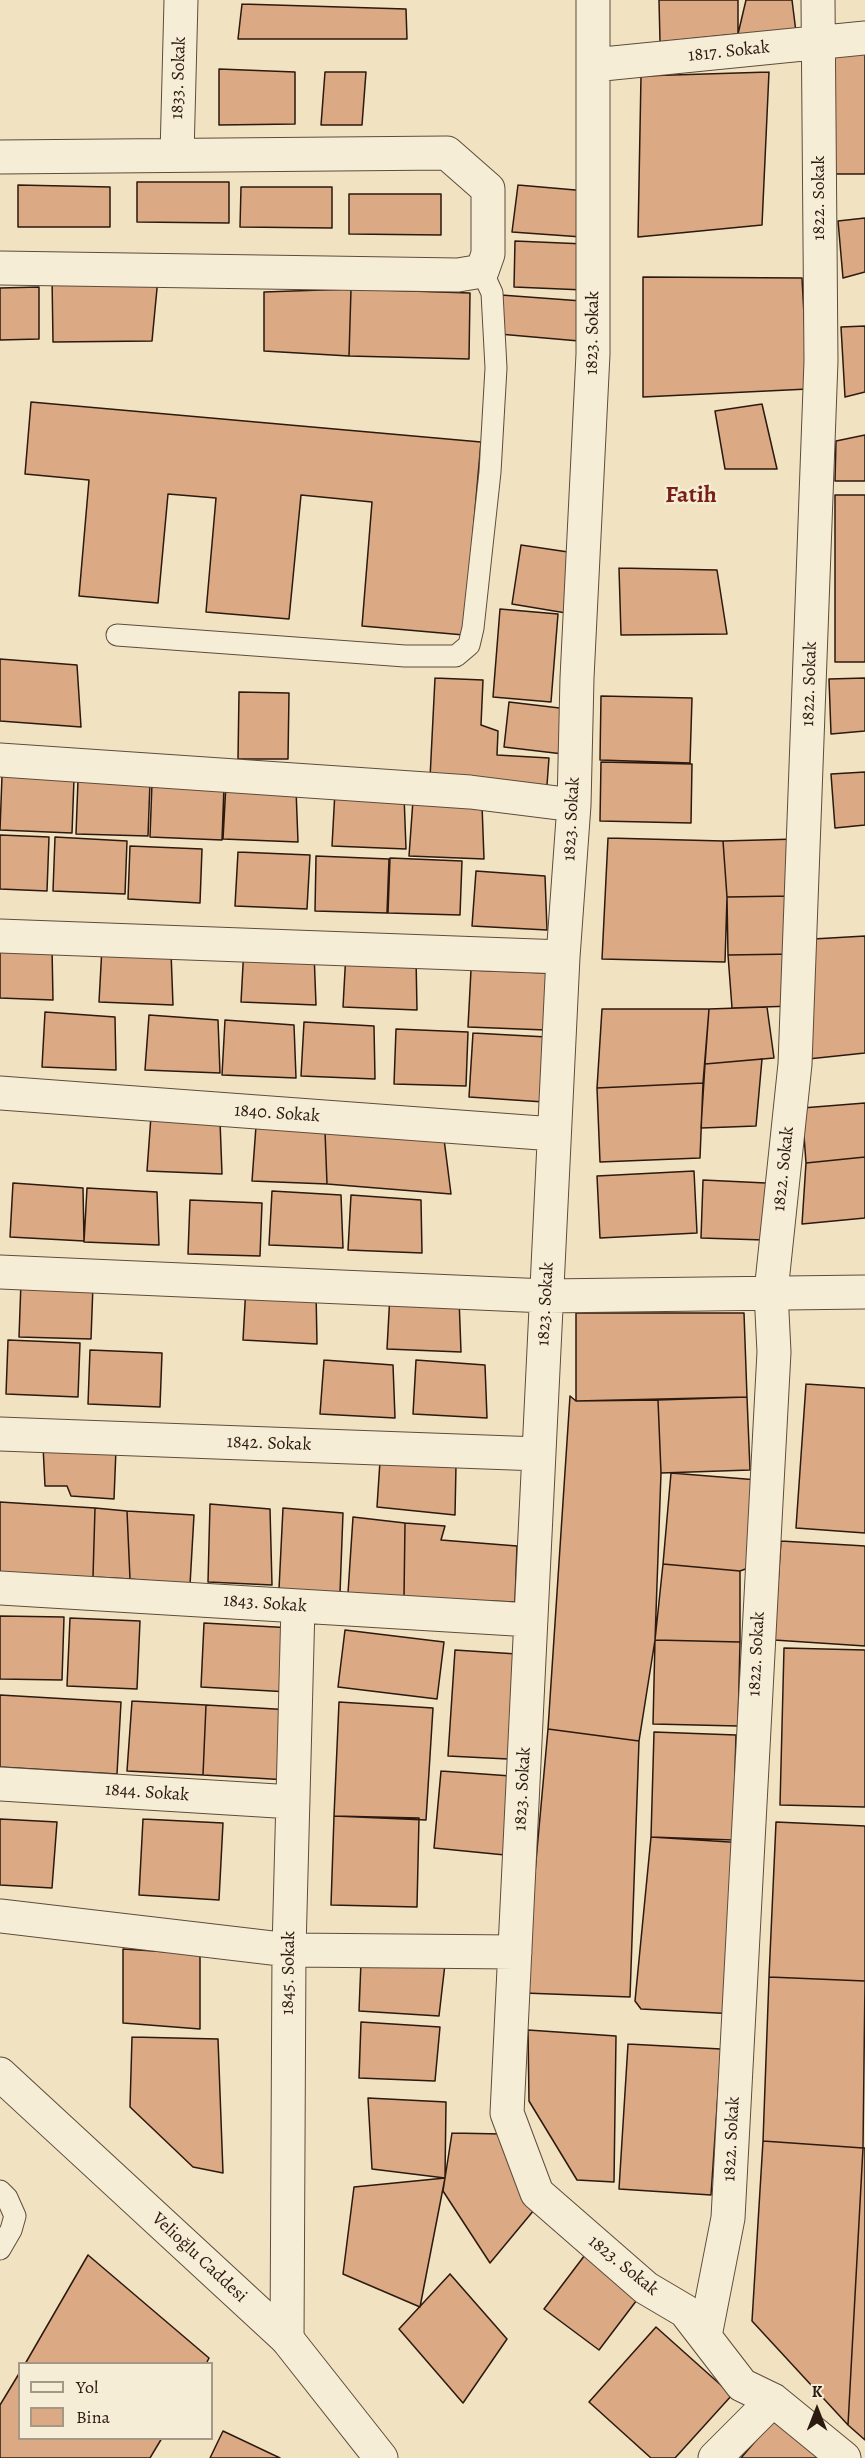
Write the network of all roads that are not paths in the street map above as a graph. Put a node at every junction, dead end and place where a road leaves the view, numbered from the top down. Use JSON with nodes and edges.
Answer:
{"nodes":[{"id":1,"x":181,"y":0,"type":"edge"},
{"id":2,"x":593,"y":0,"type":"edge"},
{"id":3,"x":818,"y":0,"type":"edge"},
{"id":4,"x":865,"y":38,"type":"edge"},
{"id":5,"x":820,"y":43,"type":"junction"},
{"id":6,"x":593,"y":65,"type":"junction"},
{"id":7,"x":177,"y":155,"type":"junction"},
{"id":8,"x":0,"y":157,"type":"edge"},
{"id":9,"x":0,"y":268,"type":"edge"},
{"id":10,"x":482,"y":271,"type":"junction"},
{"id":11,"x":117,"y":635,"type":"dead end"},
{"id":12,"x":0,"y":760,"type":"edge"},
{"id":13,"x":574,"y":806,"type":"junction"},
{"id":14,"x":0,"y":936,"type":"edge"},
{"id":15,"x":563,"y":957,"type":"junction"},
{"id":16,"x":0,"y":1093,"type":"edge"},
{"id":17,"x":555,"y":1134,"type":"junction"},
{"id":18,"x":0,"y":1272,"type":"edge"},
{"id":19,"x":771,"y":1292,"type":"junction"},
{"id":20,"x":865,"y":1292,"type":"edge"},
{"id":21,"x":546,"y":1296,"type":"junction"},
{"id":22,"x":0,"y":1434,"type":"edge"},
{"id":23,"x":539,"y":1454,"type":"junction"},
{"id":24,"x":0,"y":1588,"type":"edge"},
{"id":25,"x":298,"y":1606,"type":"junction"},
{"id":26,"x":531,"y":1620,"type":"junction"},
{"id":27,"x":0,"y":1784,"type":"edge"},
{"id":28,"x":293,"y":1802,"type":"junction"},
{"id":29,"x":0,"y":1916,"type":"edge"},
{"id":30,"x":289,"y":1950,"type":"junction"},
{"id":31,"x":515,"y":1952,"type":"junction"},
{"id":32,"x":0,"y":2073,"type":"edge"},
{"id":33,"x":0,"y":2191,"type":"edge"},
{"id":34,"x":0,"y":2249,"type":"edge"},
{"id":35,"x":705,"y":2336,"type":"junction"},
{"id":36,"x":287,"y":2339,"type":"junction"},
{"id":37,"x":773,"y":2400,"type":"junction"},
{"id":38,"x":381,"y":2458,"type":"edge"},
{"id":39,"x":716,"y":2458,"type":"edge"},
{"id":40,"x":844,"y":2458,"type":"edge"}],
"edges":[{"from":1,"to":7,"type":"street","name":"1833. Sokak"},
{"from":2,"to":6,"type":"street","name":"1823. Sokak"},
{"from":3,"to":5,"type":"street","name":"1822. Sokak"},
{"from":4,"to":5,"type":"street","name":"1817. Sokak"},
{"from":5,"to":6,"type":"street","name":"1817. Sokak"},
{"from":5,"to":19,"type":"street","name":"1822. Sokak"},
{"from":6,"to":13,"type":"street","name":"1823. Sokak"},
{"from":7,"to":8,"type":"street"},
{"from":7,"to":10,"type":"street"},
{"from":9,"to":10,"type":"street"},
{"from":10,"to":11,"type":"lane"},
{"from":12,"to":13,"type":"street"},
{"from":13,"to":15,"type":"street","name":"1823. Sokak"},
{"from":14,"to":15,"type":"street"},
{"from":15,"to":17,"type":"street","name":"1823. Sokak"},
{"from":16,"to":17,"type":"street","name":"1840. Sokak"},
{"from":17,"to":21,"type":"street","name":"1823. Sokak"},
{"from":18,"to":21,"type":"street"},
{"from":19,"to":20,"type":"street"},
{"from":19,"to":21,"type":"street"},
{"from":19,"to":35,"type":"street","name":"1822. Sokak"},
{"from":21,"to":23,"type":"street","name":"1823. Sokak"},
{"from":22,"to":23,"type":"street","name":"1842. Sokak"},
{"from":23,"to":26,"type":"street","name":"1823. Sokak"},
{"from":24,"to":25,"type":"street","name":"1843. Sokak"},
{"from":25,"to":26,"type":"street","name":"1843. Sokak"},
{"from":25,"to":28,"type":"street","name":"1845. Sokak"},
{"from":26,"to":31,"type":"street","name":"1823. Sokak"},
{"from":27,"to":28,"type":"street","name":"1844. Sokak"},
{"from":28,"to":30,"type":"street","name":"1845. Sokak"},
{"from":29,"to":30,"type":"street"},
{"from":30,"to":31,"type":"street"},
{"from":30,"to":36,"type":"street","name":"1845. Sokak"},
{"from":31,"to":35,"type":"street","name":"1823. Sokak"},
{"from":32,"to":36,"type":"street","name":"Velioğlu Caddesi"},
{"from":33,"to":34,"type":"lane"},
{"from":35,"to":37,"type":"street","name":"1823. Sokak"},
{"from":36,"to":38,"type":"street","name":"Velioğlu Caddesi"},
{"from":37,"to":39,"type":"street"},
{"from":37,"to":40,"type":"street","name":"1823. Sokak"}]}
